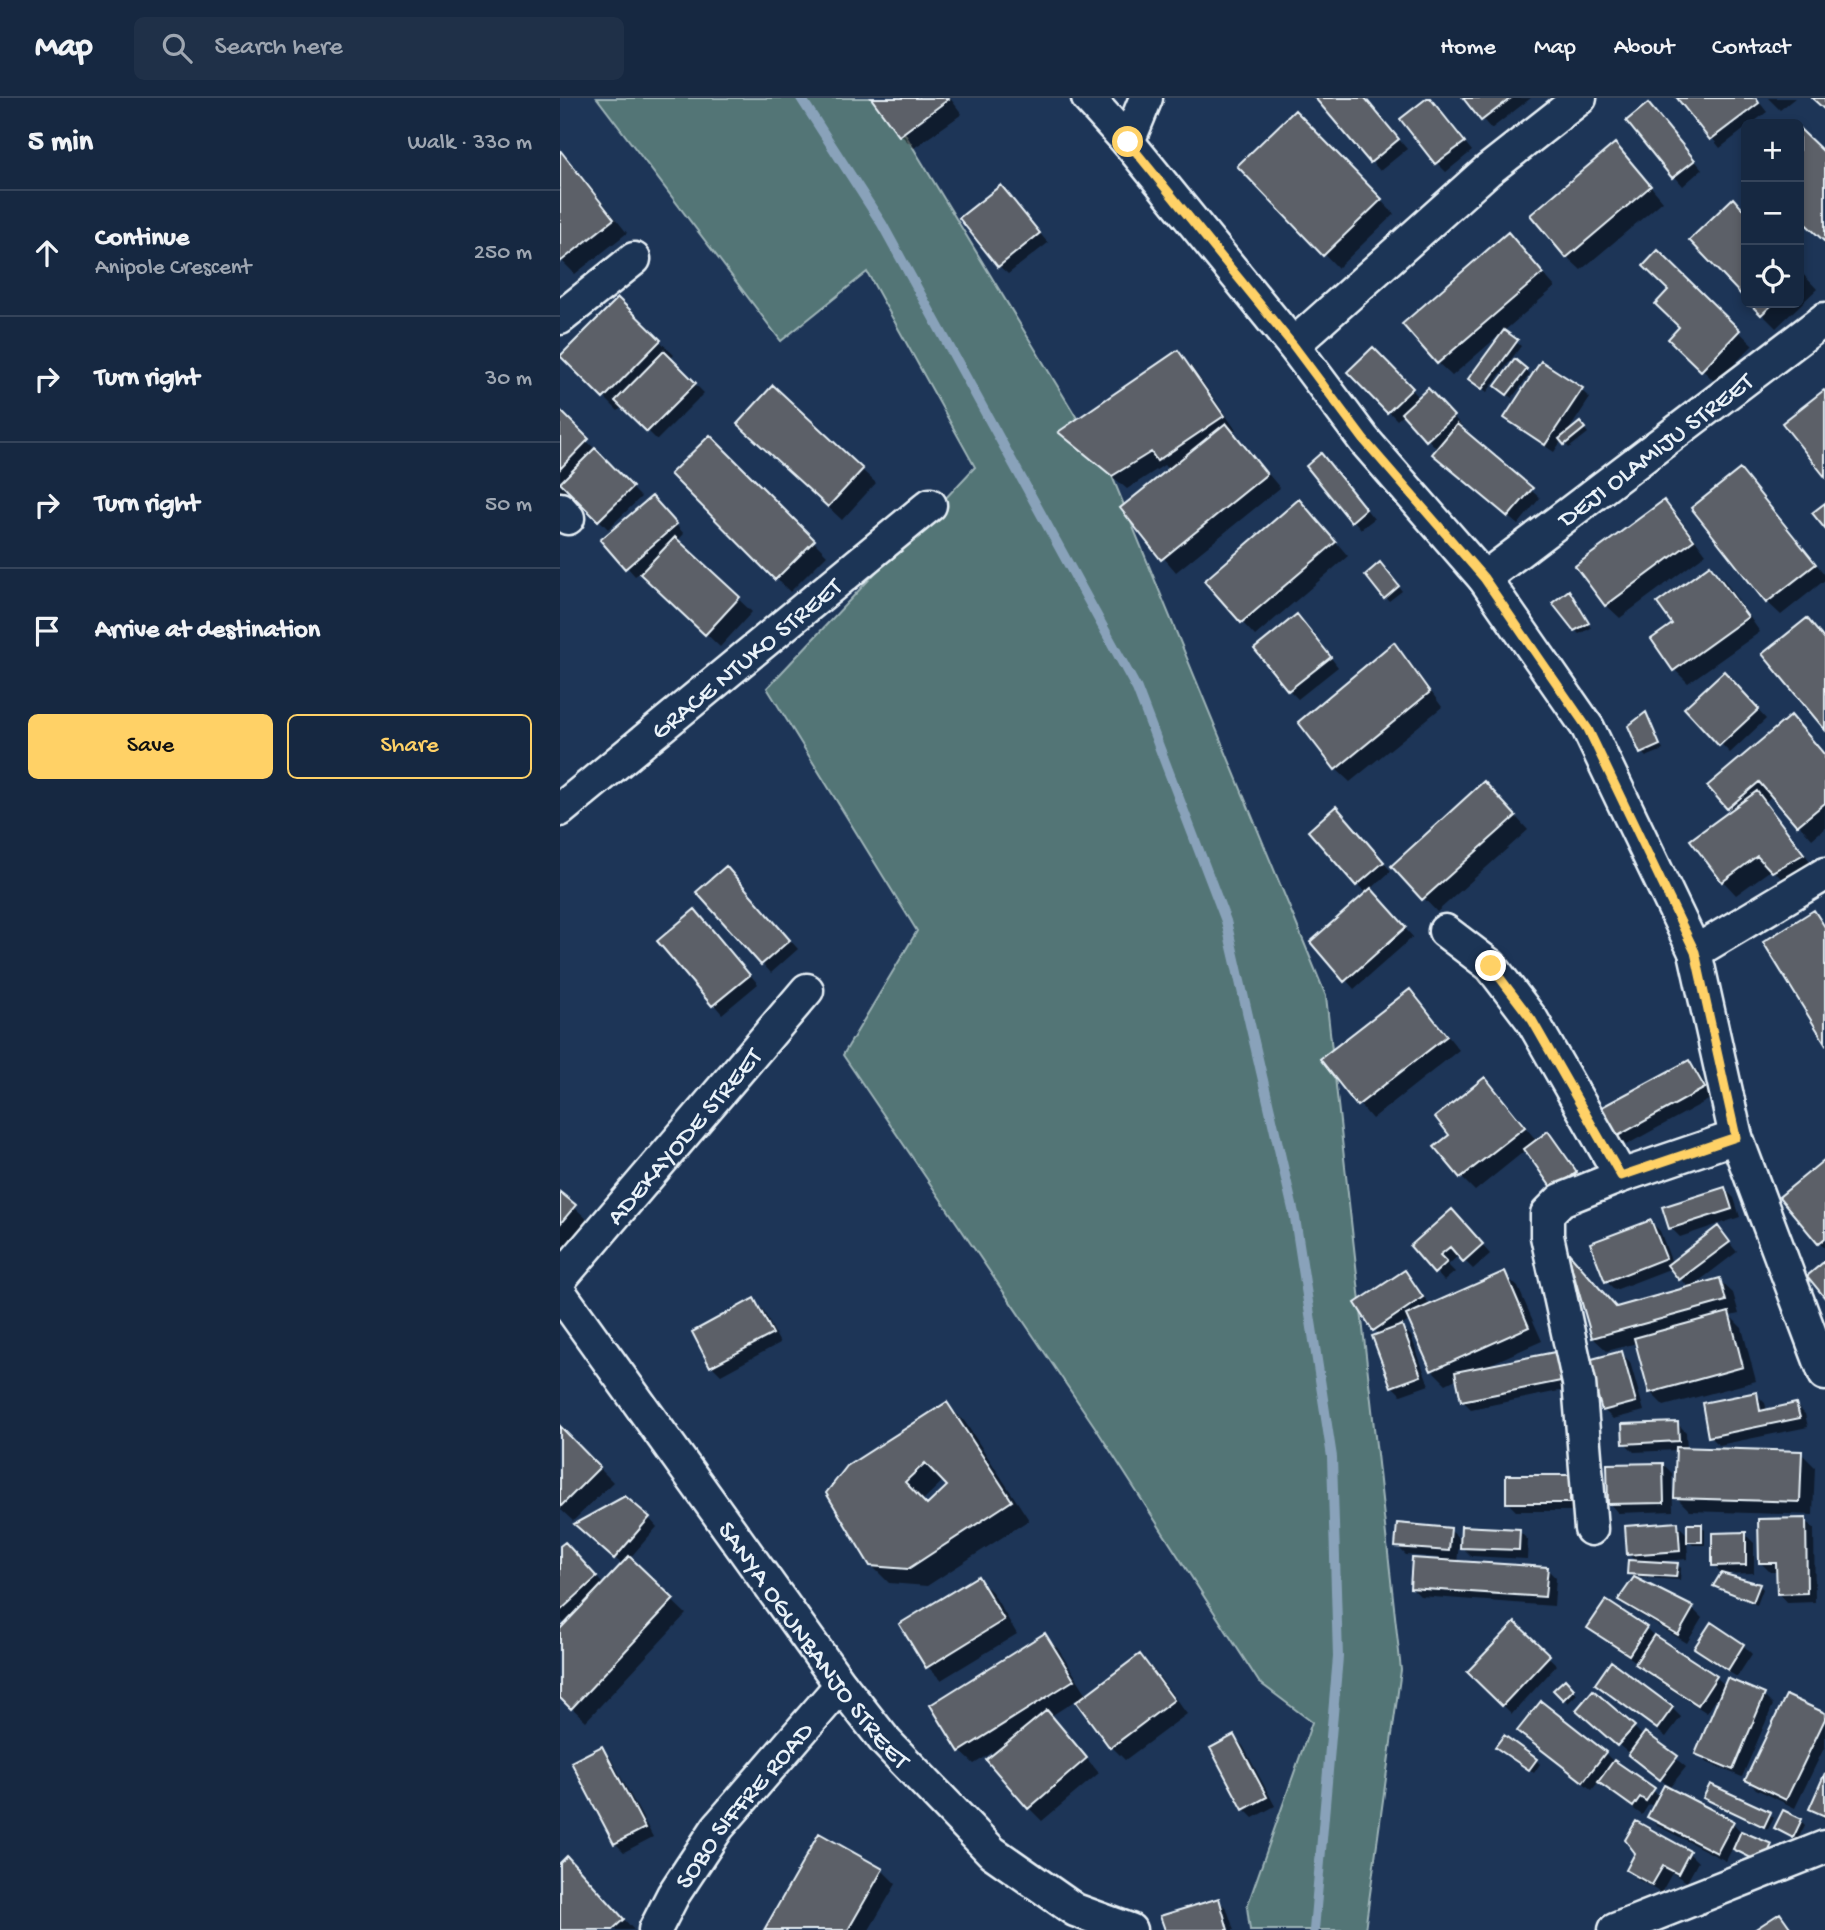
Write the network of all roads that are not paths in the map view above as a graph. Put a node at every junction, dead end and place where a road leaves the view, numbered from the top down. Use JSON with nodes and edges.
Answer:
{"nodes":[{"id":1,"x":1088,"y":98,"type":"edge"},
{"id":2,"x":1146,"y":98,"type":"edge"},
{"id":3,"x":1580,"y":98,"type":"edge"},
{"id":4,"x":1128,"y":142,"type":"junction"},
{"id":5,"x":634,"y":259,"type":"dead end"},
{"id":6,"x":560,"y":318,"type":"edge"},
{"id":7,"x":1825,"y":319,"type":"edge"},
{"id":8,"x":1293,"y":345,"type":"junction"},
{"id":9,"x":930,"y":505,"type":"dead end"},
{"id":10,"x":1484,"y":578,"type":"junction"},
{"id":11,"x":560,"y":810,"type":"edge"},
{"id":12,"x":1825,"y":874,"type":"edge"},
{"id":13,"x":1445,"y":931,"type":"dead end"},
{"id":14,"x":1695,"y":952,"type":"junction"},
{"id":15,"x":807,"y":990,"type":"dead end"},
{"id":16,"x":1736,"y":1137,"type":"junction"},
{"id":17,"x":1621,"y":1176,"type":"junction"},
{"id":18,"x":560,"y":1279,"type":"edge"},
{"id":19,"x":560,"y":1293,"type":"edge"},
{"id":20,"x":1825,"y":1374,"type":"edge"},
{"id":21,"x":1591,"y":1529,"type":"dead end"},
{"id":22,"x":841,"y":1685,"type":"junction"},
{"id":23,"x":1825,"y":1847,"type":"edge"},
{"id":24,"x":654,"y":1930,"type":"edge"},
{"id":25,"x":1130,"y":1930,"type":"edge"},
{"id":26,"x":1615,"y":1930,"type":"edge"}],
"edges":[{"from":1,"to":4,"type":"street"},
{"from":2,"to":4,"type":"street"},
{"from":3,"to":8,"type":"street"},
{"from":4,"to":8,"type":"street"},
{"from":5,"to":6,"type":"street"},
{"from":7,"to":10,"type":"street","name":"DEJI OLAMIJU STREET"},
{"from":8,"to":10,"type":"street"},
{"from":9,"to":11,"type":"street","name":"GRACE NTUKO STREET"},
{"from":10,"to":14,"type":"street"},
{"from":12,"to":14,"type":"street"},
{"from":13,"to":17,"type":"street"},
{"from":14,"to":16,"type":"street"},
{"from":15,"to":18,"type":"street","name":"ADEKAYODE STREET"},
{"from":16,"to":17,"type":"street"},
{"from":16,"to":20,"type":"street"},
{"from":17,"to":21,"type":"street"},
{"from":19,"to":22,"type":"street","name":"SANYA OGUNBANJO STREET"},
{"from":22,"to":24,"type":"street","name":"SOBO SIFFRE ROAD"},
{"from":22,"to":25,"type":"street","name":"SANYA OGUNBANJO STREET"},
{"from":23,"to":26,"type":"street"}]}
